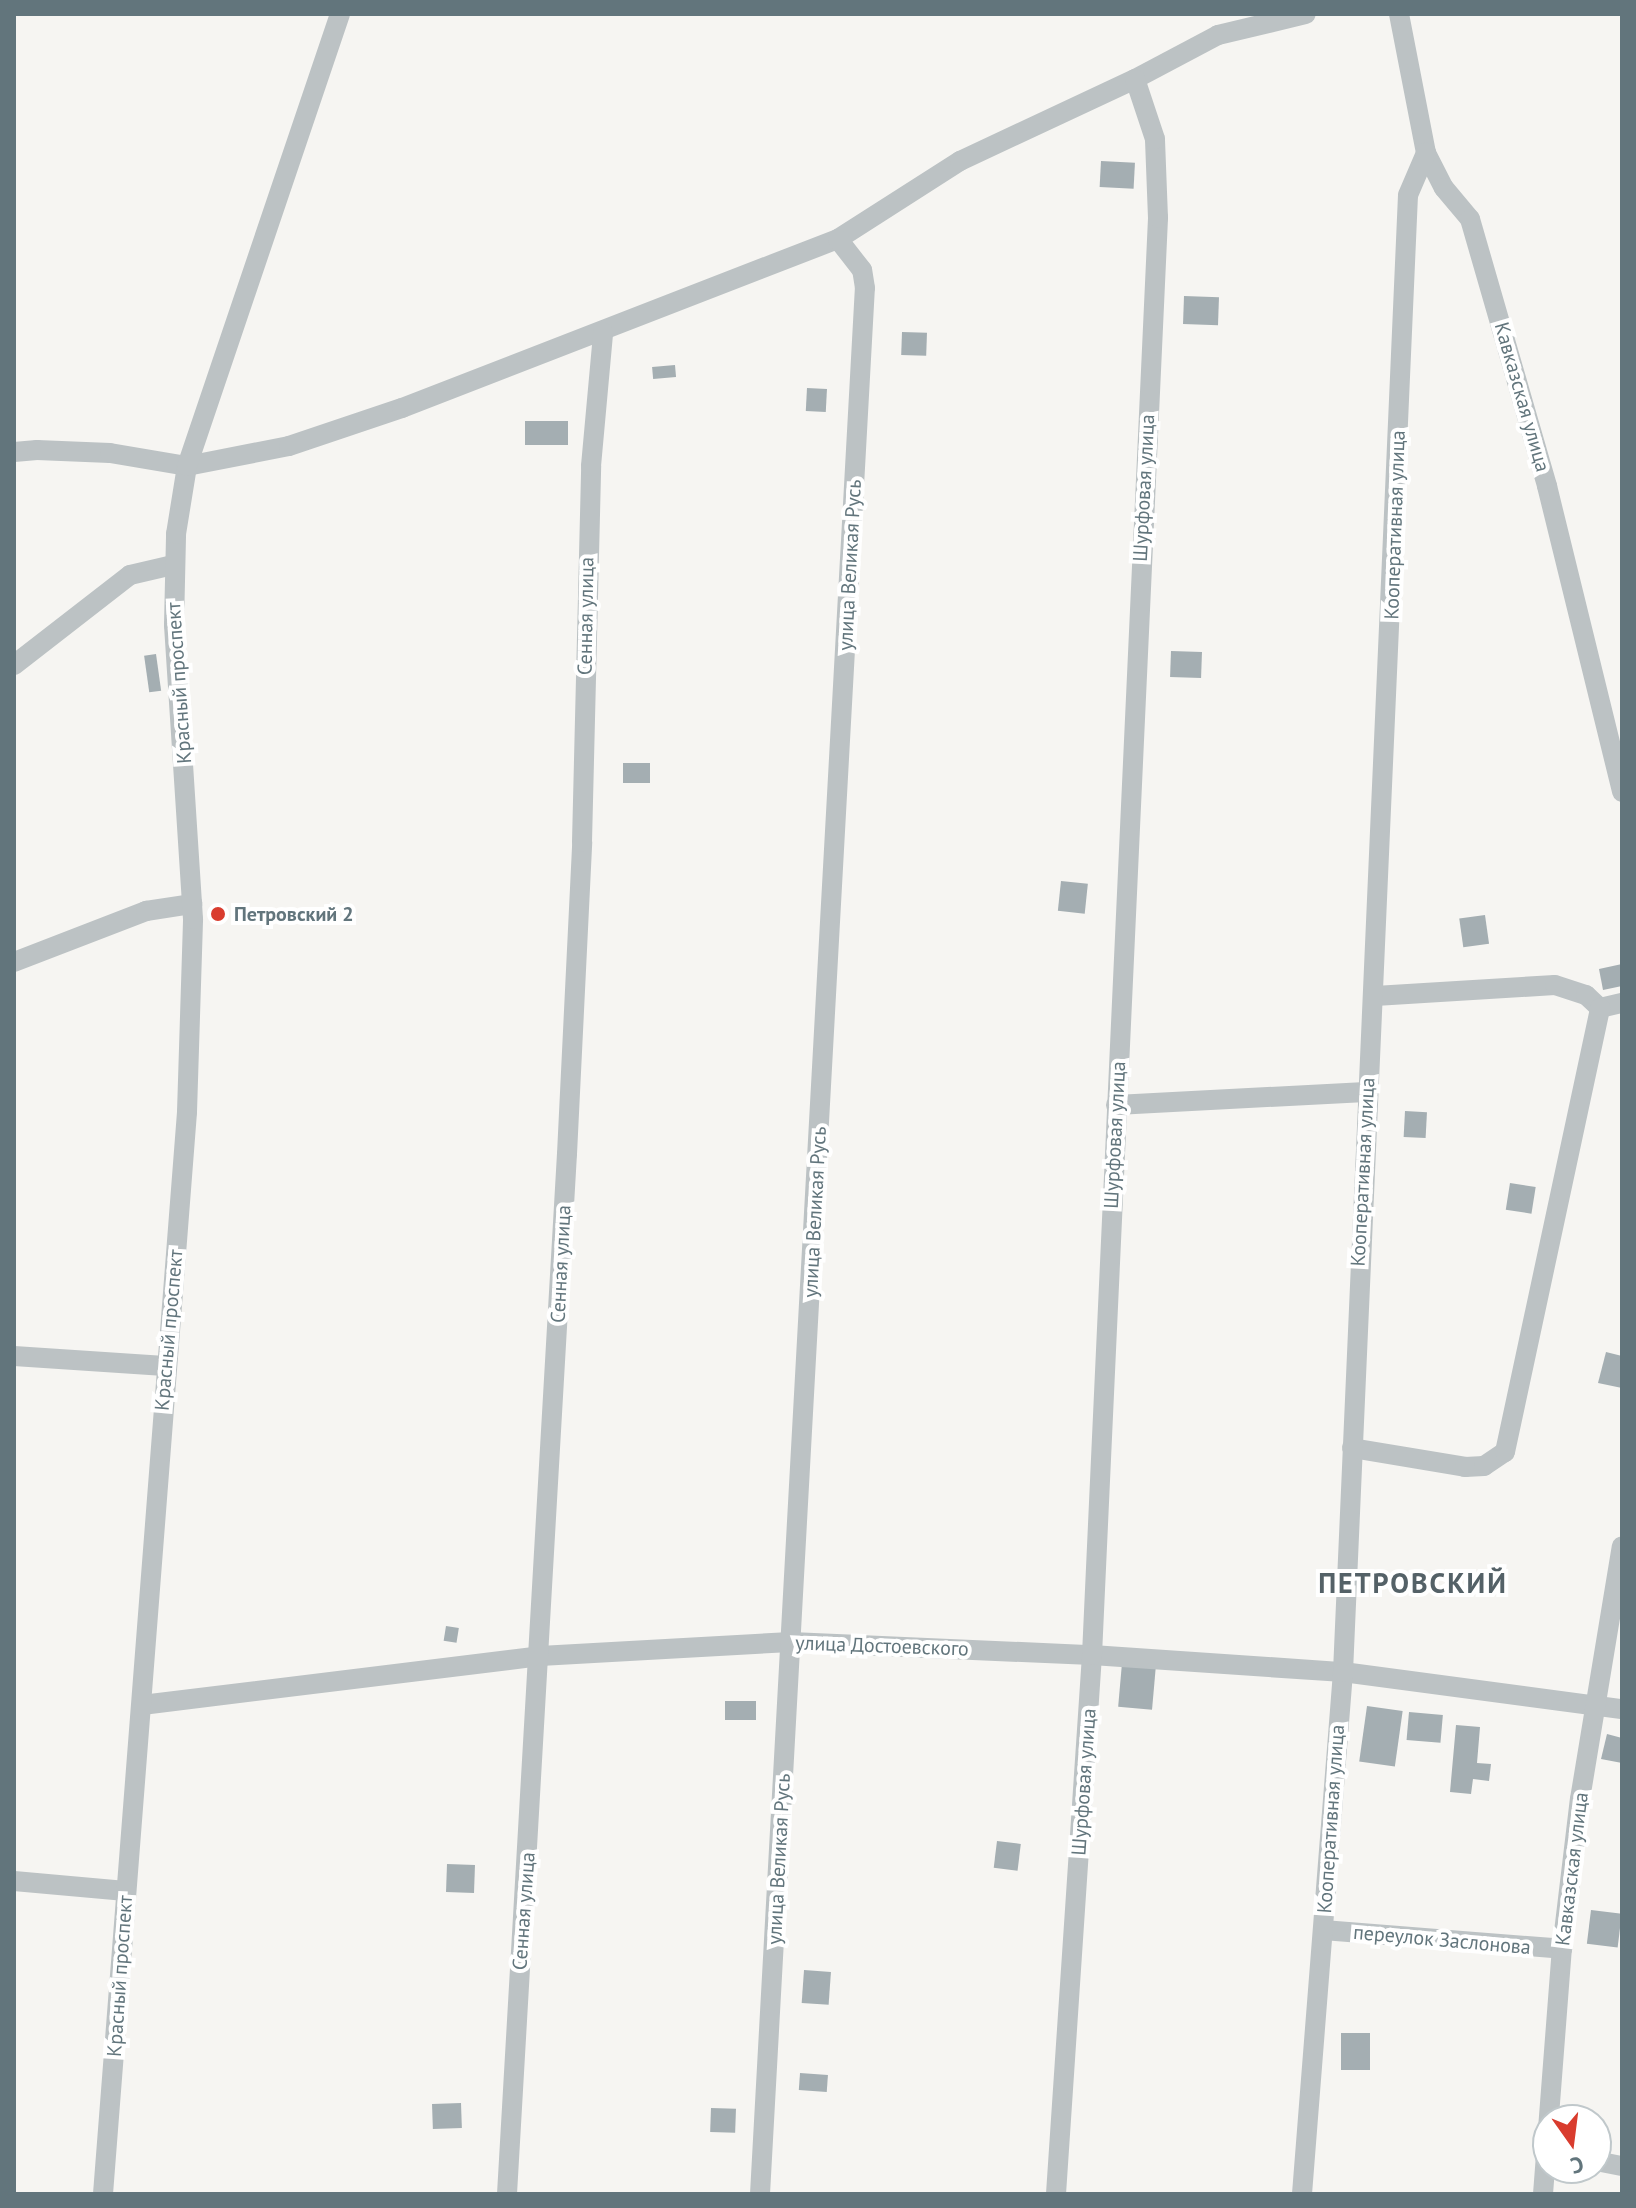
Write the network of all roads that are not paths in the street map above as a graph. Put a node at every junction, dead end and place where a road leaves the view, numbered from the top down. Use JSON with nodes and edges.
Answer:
{"nodes":[{"id":1,"x":340,"y":14,"type":"edge"},
{"id":2,"x":1306,"y":14,"type":"edge"},
{"id":3,"x":1399,"y":14,"type":"edge"},
{"id":4,"x":1135,"y":79,"type":"junction"},
{"id":5,"x":1426,"y":153,"type":"junction"},
{"id":6,"x":838,"y":239,"type":"junction"},
{"id":7,"x":603,"y":333,"type":"junction"},
{"id":8,"x":14,"y":452,"type":"edge"},
{"id":9,"x":187,"y":466,"type":"junction"},
{"id":10,"x":173,"y":565,"type":"junction"},
{"id":11,"x":14,"y":665,"type":"edge"},
{"id":12,"x":1622,"y":792,"type":"edge"},
{"id":13,"x":192,"y":904,"type":"junction"},
{"id":14,"x":14,"y":962,"type":"edge"},
{"id":15,"x":1375,"y":996,"type":"junction"},
{"id":16,"x":1622,"y":1003,"type":"edge"},
{"id":17,"x":1600,"y":1008,"type":"junction"},
{"id":18,"x":1366,"y":1092,"type":"junction"},
{"id":19,"x":1116,"y":1105,"type":"junction"},
{"id":20,"x":14,"y":1356,"type":"edge"},
{"id":21,"x":165,"y":1366,"type":"junction"},
{"id":22,"x":1352,"y":1448,"type":"junction"},
{"id":23,"x":1622,"y":1546,"type":"edge"},
{"id":24,"x":791,"y":1642,"type":"junction"},
{"id":25,"x":1092,"y":1655,"type":"junction"},
{"id":26,"x":540,"y":1656,"type":"junction"},
{"id":27,"x":1343,"y":1672,"type":"junction"},
{"id":28,"x":1594,"y":1704,"type":"junction"},
{"id":29,"x":142,"y":1705,"type":"junction"},
{"id":30,"x":1622,"y":1709,"type":"edge"},
{"id":31,"x":14,"y":1881,"type":"edge"},
{"id":32,"x":126,"y":1891,"type":"junction"},
{"id":33,"x":1323,"y":1930,"type":"junction"},
{"id":34,"x":1562,"y":1949,"type":"junction"},
{"id":35,"x":1550,"y":2104,"type":"edge"},
{"id":36,"x":103,"y":2194,"type":"edge"},
{"id":37,"x":507,"y":2194,"type":"edge"},
{"id":38,"x":760,"y":2194,"type":"edge"},
{"id":39,"x":1056,"y":2194,"type":"edge"},
{"id":40,"x":1302,"y":2194,"type":"edge"}],
"edges":[{"from":1,"to":9,"type":"street","name":"Красный проспект"},
{"from":2,"to":4,"type":"street"},
{"from":3,"to":5,"type":"street","name":"Кавказская улица"},
{"from":4,"to":6,"type":"street"},
{"from":4,"to":19,"type":"street","name":"Шурфовая улица"},
{"from":5,"to":12,"type":"street","name":"Кавказская улица"},
{"from":5,"to":15,"type":"street","name":"Кооперативная улица"},
{"from":6,"to":7,"type":"street"},
{"from":6,"to":24,"type":"street","name":"улица Великая Русь"},
{"from":7,"to":9,"type":"street"},
{"from":7,"to":26,"type":"street","name":"Сенная улица"},
{"from":8,"to":9,"type":"street"},
{"from":9,"to":10,"type":"street","name":"Красный проспект"},
{"from":10,"to":11,"type":"street"},
{"from":10,"to":13,"type":"street","name":"Красный проспект"},
{"from":13,"to":14,"type":"street"},
{"from":13,"to":21,"type":"street","name":"Красный проспект"},
{"from":15,"to":17,"type":"street"},
{"from":15,"to":18,"type":"street","name":"Кооперативная улица"},
{"from":16,"to":17,"type":"street"},
{"from":17,"to":22,"type":"street"},
{"from":18,"to":19,"type":"street"},
{"from":18,"to":22,"type":"street","name":"Кооперативная улица"},
{"from":19,"to":25,"type":"street","name":"Шурфовая улица"},
{"from":20,"to":21,"type":"street"},
{"from":21,"to":29,"type":"street","name":"Красный проспект"},
{"from":22,"to":27,"type":"street","name":"Кооперативная улица"},
{"from":23,"to":28,"type":"street","name":"Кавказская улица"},
{"from":24,"to":25,"type":"street","name":"улица Достоевского"},
{"from":24,"to":26,"type":"street","name":"улица Достоевского"},
{"from":24,"to":38,"type":"street","name":"улица Великая Русь"},
{"from":25,"to":27,"type":"street","name":"улица Достоевского"},
{"from":25,"to":39,"type":"street","name":"Шурфовая улица"},
{"from":26,"to":29,"type":"street","name":"улица Достоевского"},
{"from":26,"to":37,"type":"street","name":"Сенная улица"},
{"from":27,"to":28,"type":"street","name":"улица Достоевского"},
{"from":27,"to":33,"type":"street","name":"Кооперативная улица"},
{"from":28,"to":30,"type":"street","name":"улица Достоевского"},
{"from":28,"to":34,"type":"street","name":"Кавказская улица"},
{"from":29,"to":32,"type":"street","name":"Красный проспект"},
{"from":31,"to":32,"type":"street"},
{"from":32,"to":36,"type":"street","name":"Красный проспект"},
{"from":33,"to":34,"type":"street","name":"переулок Заслонова"},
{"from":33,"to":40,"type":"street","name":"Кооперативная улица"},
{"from":34,"to":35,"type":"street","name":"Кавказская улица"}]}
